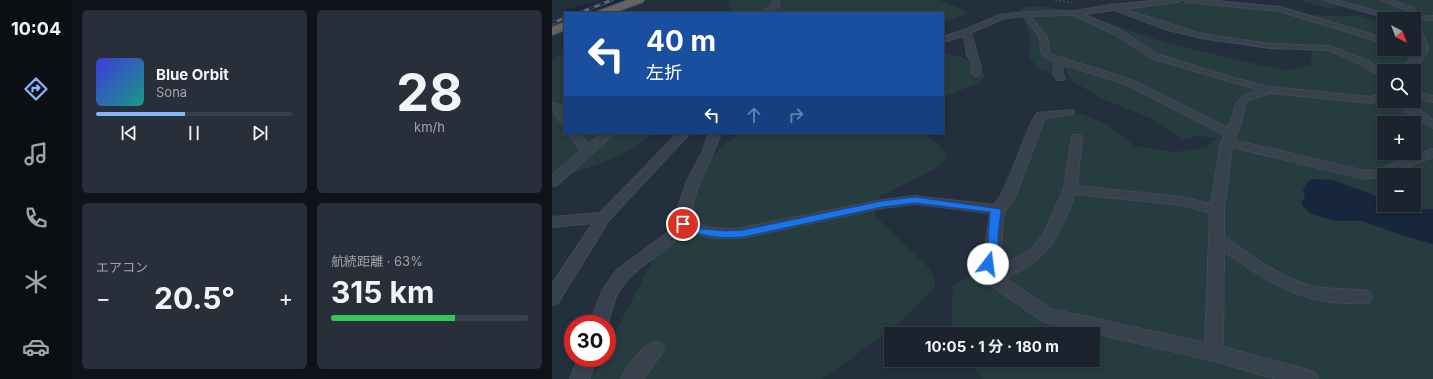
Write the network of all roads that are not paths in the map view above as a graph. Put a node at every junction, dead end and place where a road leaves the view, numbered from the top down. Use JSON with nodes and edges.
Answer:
{"nodes":[{"id":1,"x":639,"y":0,"type":"edge"},
{"id":2,"x":776,"y":0,"type":"edge"},
{"id":3,"x":1178,"y":0,"type":"edge"},
{"id":4,"x":1186,"y":0,"type":"edge"},
{"id":5,"x":1280,"y":0,"type":"edge"},
{"id":6,"x":1327,"y":0,"type":"edge"},
{"id":7,"x":1384,"y":0,"type":"edge"},
{"id":8,"x":1111,"y":7,"type":"junction"},
{"id":9,"x":1268,"y":8,"type":"junction"},
{"id":10,"x":605,"y":12,"type":"edge"},
{"id":11,"x":766,"y":12,"type":"edge"},
{"id":12,"x":1412,"y":12,"type":"edge"},
{"id":13,"x":1075,"y":13,"type":"junction"},
{"id":14,"x":1377,"y":13,"type":"edge"},
{"id":15,"x":1025,"y":14,"type":"junction"},
{"id":16,"x":1433,"y":18,"type":"edge"},
{"id":17,"x":1421,"y":19,"type":"edge"},
{"id":18,"x":564,"y":26,"type":"edge"},
{"id":19,"x":552,"y":31,"type":"edge"},
{"id":20,"x":966,"y":33,"type":"junction"},
{"id":21,"x":1377,"y":39,"type":"edge"},
{"id":22,"x":1421,"y":39,"type":"edge"},
{"id":23,"x":944,"y":40,"type":"edge"},
{"id":24,"x":1423,"y":52,"type":"joint"},
{"id":25,"x":1058,"y":61,"type":"junction"},
{"id":26,"x":1411,"y":64,"type":"edge"},
{"id":27,"x":1377,"y":71,"type":"edge"},
{"id":28,"x":976,"y":73,"type":"dead end"},
{"id":29,"x":1060,"y":78,"type":"dead end"},
{"id":30,"x":1269,"y":90,"type":"junction"},
{"id":31,"x":1421,"y":96,"type":"edge"},
{"id":32,"x":1377,"y":98,"type":"edge"},
{"id":33,"x":1433,"y":99,"type":"edge"},
{"id":34,"x":552,"y":106,"type":"edge"},
{"id":35,"x":1409,"y":108,"type":"edge"},
{"id":36,"x":1069,"y":112,"type":"dead end"},
{"id":37,"x":564,"y":119,"type":"edge"},
{"id":38,"x":1433,"y":124,"type":"edge"},
{"id":39,"x":575,"y":134,"type":"edge"},
{"id":40,"x":608,"y":134,"type":"edge"},
{"id":41,"x":683,"y":134,"type":"edge"},
{"id":42,"x":715,"y":134,"type":"edge"},
{"id":43,"x":1076,"y":137,"type":"dead end"},
{"id":44,"x":1229,"y":138,"type":"junction"},
{"id":45,"x":587,"y":151,"type":"junction"},
{"id":46,"x":1433,"y":154,"type":"edge"},
{"id":47,"x":552,"y":182,"type":"edge"},
{"id":48,"x":1070,"y":189,"type":"junction"},
{"id":49,"x":1217,"y":210,"type":"junction"},
{"id":50,"x":997,"y":211,"type":"junction"},
{"id":51,"x":604,"y":217,"type":"junction"},
{"id":52,"x":552,"y":222,"type":"edge"},
{"id":53,"x":683,"y":224,"type":"junction"},
{"id":54,"x":1217,"y":239,"type":"junction"},
{"id":55,"x":992,"y":277,"type":"junction"},
{"id":56,"x":1364,"y":297,"type":"dead end"},
{"id":57,"x":552,"y":298,"type":"edge"},
{"id":58,"x":602,"y":315,"type":"edge"},
{"id":59,"x":655,"y":350,"type":"dead end"},
{"id":60,"x":1214,"y":353,"type":"junction"},
{"id":61,"x":584,"y":367,"type":"edge"},
{"id":62,"x":580,"y":379,"type":"edge"},
{"id":63,"x":631,"y":379,"type":"edge"},
{"id":64,"x":1308,"y":379,"type":"edge"}],
"edges":[{"from":1,"to":10,"type":"highway"},
{"from":2,"to":11,"type":"street"},
{"from":3,"to":8,"type":"street"},
{"from":4,"to":9,"type":"street"},
{"from":5,"to":9,"type":"street"},
{"from":6,"to":14,"type":"street"},
{"from":7,"to":12,"type":"street"},
{"from":8,"to":13,"type":"street"},
{"from":8,"to":27,"type":"street"},
{"from":9,"to":21,"type":"street"},
{"from":13,"to":15,"type":"street"},
{"from":13,"to":30,"type":"street"},
{"from":15,"to":20,"type":"street"},
{"from":15,"to":25,"type":"street"},
{"from":16,"to":17,"type":"street"},
{"from":18,"to":19,"type":"highway"},
{"from":20,"to":23,"type":"street"},
{"from":20,"to":28,"type":"street"},
{"from":22,"to":24,"type":"street"},
{"from":24,"to":26,"type":"street"},
{"from":25,"to":29,"type":"street"},
{"from":25,"to":44,"type":"street"},
{"from":30,"to":32,"type":"street"},
{"from":30,"to":44,"type":"street"},
{"from":31,"to":33,"type":"street"},
{"from":34,"to":37,"type":"street"},
{"from":35,"to":38,"type":"street"},
{"from":36,"to":50,"type":"street"},
{"from":39,"to":45,"type":"street"},
{"from":40,"to":45,"type":"street"},
{"from":41,"to":51,"type":"street"},
{"from":42,"to":53,"type":"street"},
{"from":43,"to":48,"type":"street"},
{"from":44,"to":46,"type":"street"},
{"from":44,"to":49,"type":"street"},
{"from":45,"to":47,"type":"street"},
{"from":48,"to":49,"type":"street"},
{"from":48,"to":55,"type":"street"},
{"from":49,"to":54,"type":"street"},
{"from":50,"to":53,"type":"street"},
{"from":50,"to":55,"type":"street"},
{"from":51,"to":52,"type":"street"},
{"from":51,"to":57,"type":"street"},
{"from":53,"to":58,"type":"street"},
{"from":54,"to":56,"type":"street"},
{"from":54,"to":60,"type":"street"},
{"from":55,"to":60,"type":"street"},
{"from":59,"to":63,"type":"street"},
{"from":60,"to":64,"type":"street"},
{"from":61,"to":62,"type":"street"}]}
